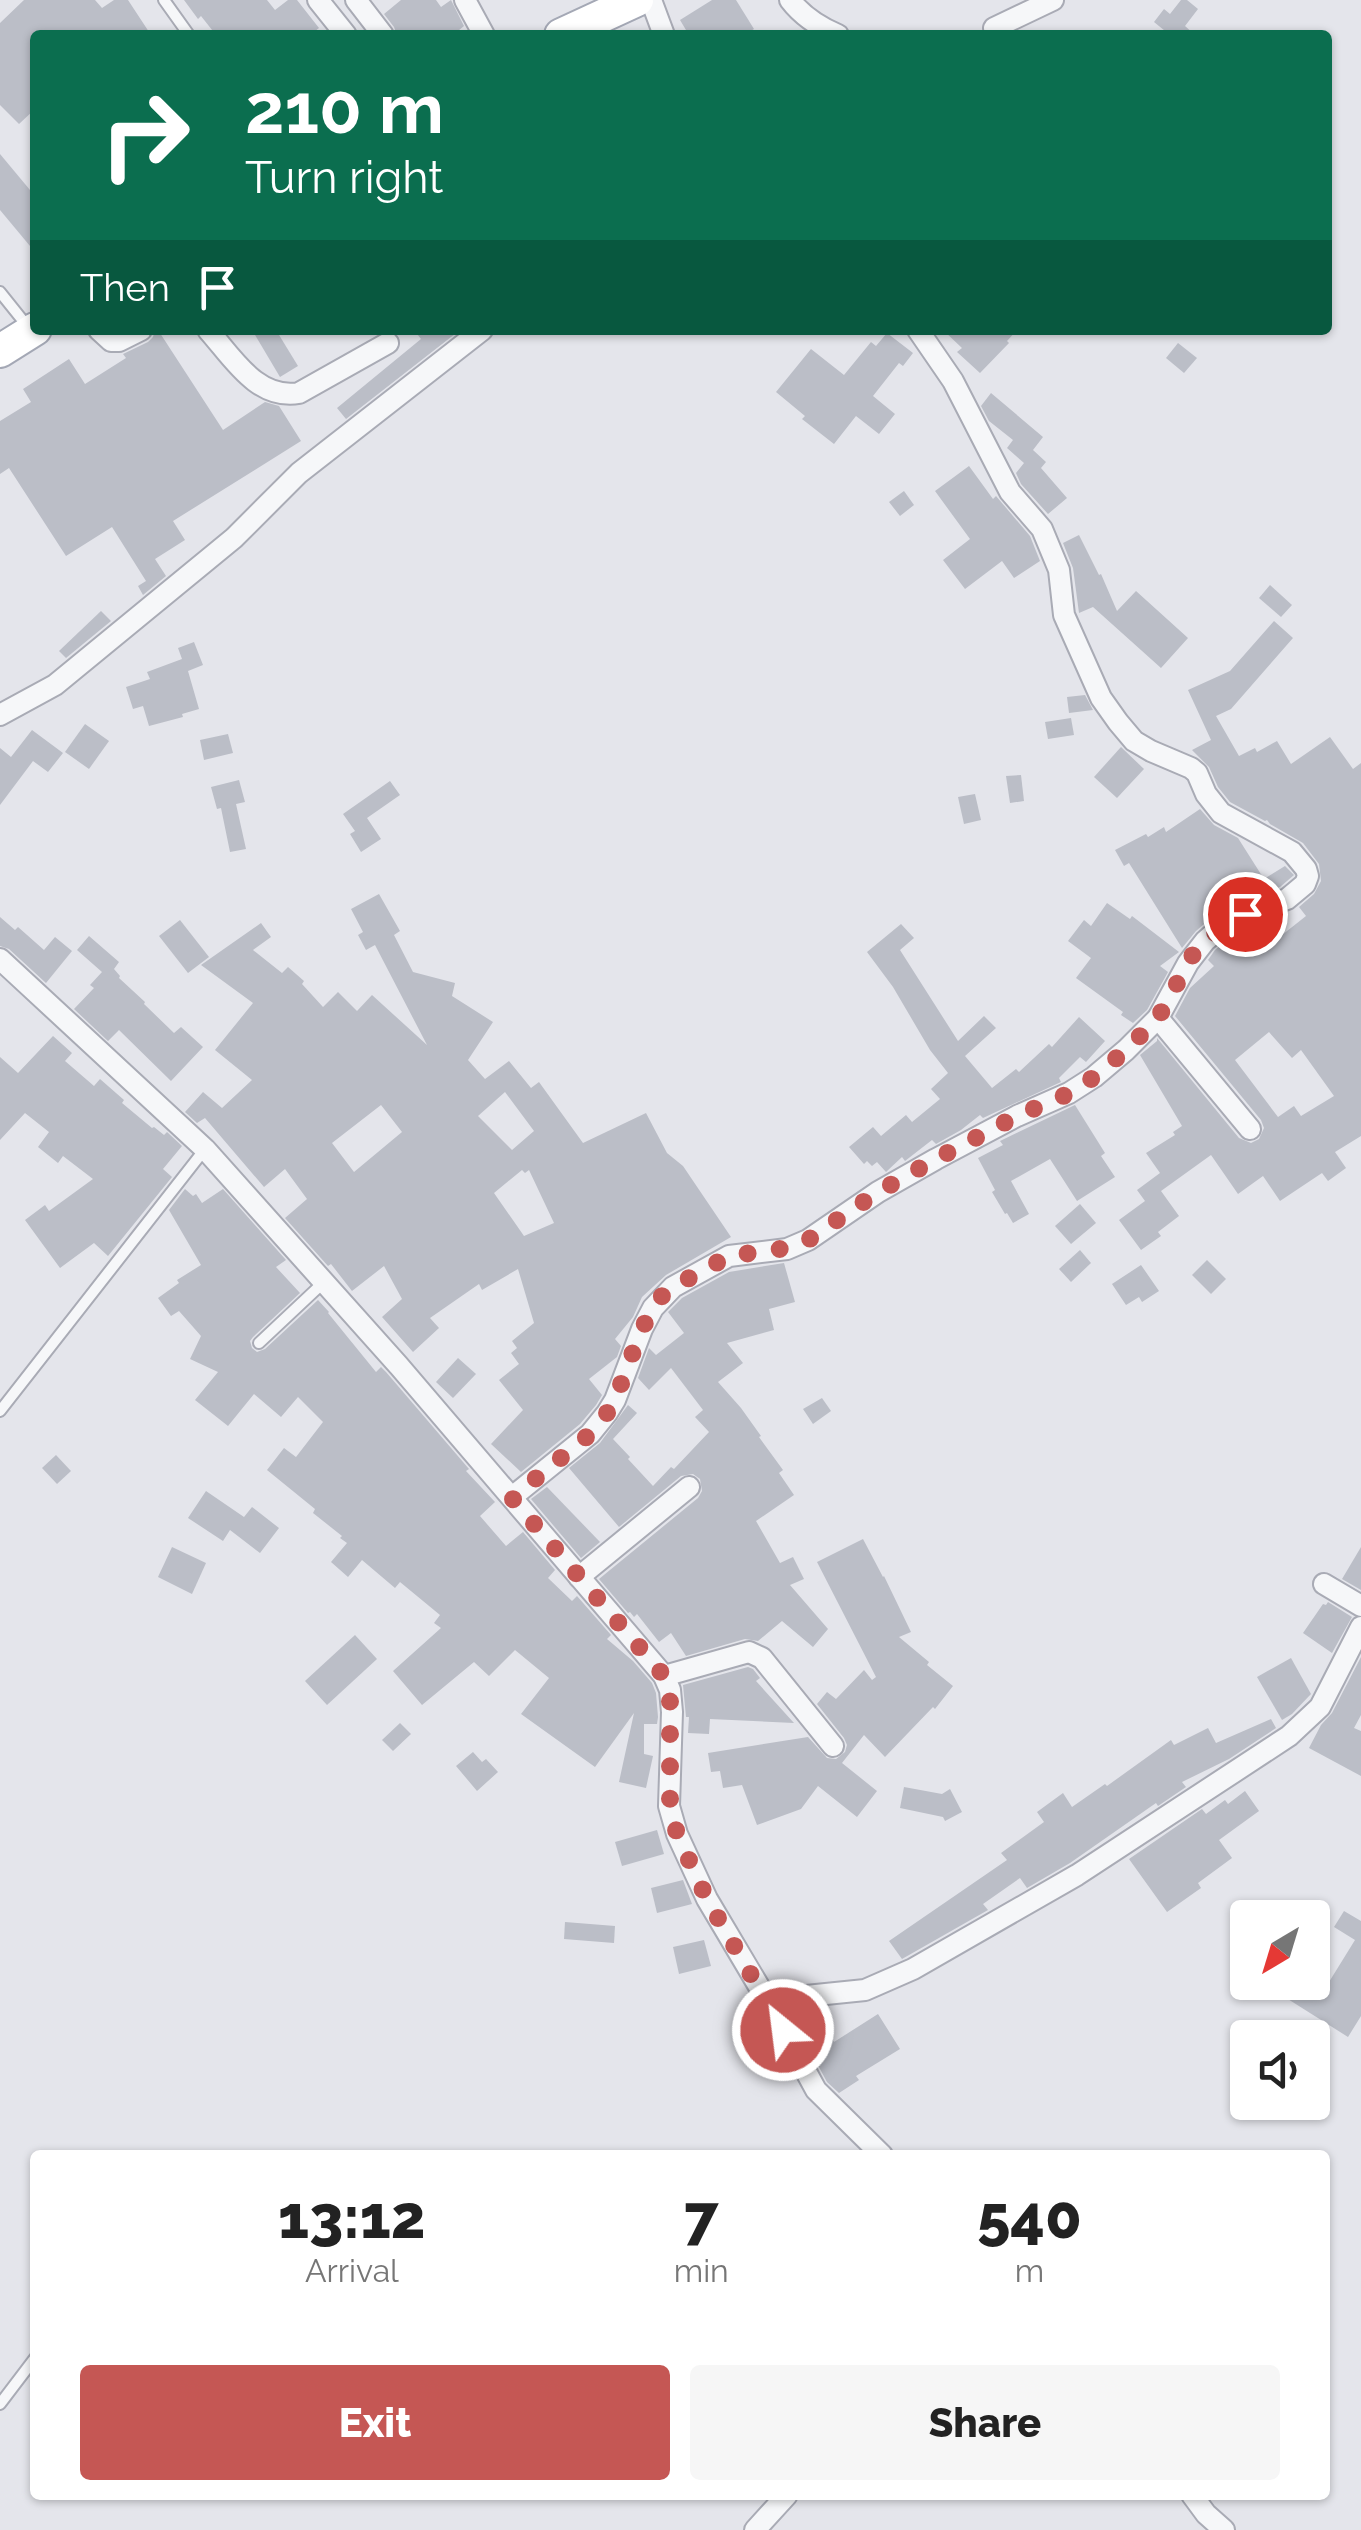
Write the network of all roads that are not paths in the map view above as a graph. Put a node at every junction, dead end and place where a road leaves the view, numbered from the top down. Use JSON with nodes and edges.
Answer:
{"nodes":[{"id":1,"x":164,"y":0,"type":"edge"},
{"id":2,"x":318,"y":0,"type":"edge"},
{"id":3,"x":356,"y":0,"type":"edge"},
{"id":4,"x":465,"y":0,"type":"edge"},
{"id":5,"x":637,"y":0,"type":"edge"},
{"id":6,"x":651,"y":0,"type":"edge"},
{"id":7,"x":790,"y":0,"type":"edge"},
{"id":8,"x":1053,"y":0,"type":"edge"},
{"id":9,"x":994,"y":28,"type":"dead end"},
{"id":10,"x":185,"y":30,"type":"edge"},
{"id":11,"x":342,"y":30,"type":"edge"},
{"id":12,"x":379,"y":30,"type":"edge"},
{"id":13,"x":481,"y":30,"type":"edge"},
{"id":14,"x":572,"y":30,"type":"edge"},
{"id":15,"x":662,"y":30,"type":"edge"},
{"id":16,"x":827,"y":30,"type":"edge"},
{"id":17,"x":0,"y":292,"type":"edge"},
{"id":18,"x":30,"y":327,"type":"edge"},
{"id":19,"x":30,"y":332,"type":"edge"},
{"id":20,"x":104,"y":335,"type":"edge"},
{"id":21,"x":131,"y":335,"type":"edge"},
{"id":22,"x":213,"y":335,"type":"edge"},
{"id":23,"x":476,"y":335,"type":"edge"},
{"id":24,"x":921,"y":335,"type":"edge"},
{"id":25,"x":388,"y":343,"type":"dead end"},
{"id":26,"x":0,"y":351,"type":"edge"},
{"id":27,"x":0,"y":714,"type":"edge"},
{"id":28,"x":0,"y":960,"type":"edge"},
{"id":29,"x":1158,"y":1018,"type":"junction"},
{"id":30,"x":1250,"y":1129,"type":"dead end"},
{"id":31,"x":205,"y":1148,"type":"junction"},
{"id":32,"x":324,"y":1282,"type":"junction"},
{"id":33,"x":259,"y":1343,"type":"dead end"},
{"id":34,"x":0,"y":1411,"type":"edge"},
{"id":35,"x":690,"y":1487,"type":"dead end"},
{"id":36,"x":512,"y":1498,"type":"junction"},
{"id":37,"x":580,"y":1576,"type":"junction"},
{"id":38,"x":1324,"y":1584,"type":"dead end"},
{"id":39,"x":1361,"y":1606,"type":"edge"},
{"id":40,"x":1361,"y":1626,"type":"edge"},
{"id":41,"x":664,"y":1676,"type":"junction"},
{"id":42,"x":833,"y":1746,"type":"dead end"},
{"id":43,"x":767,"y":2000,"type":"junction"},
{"id":44,"x":877,"y":2150,"type":"edge"},
{"id":45,"x":30,"y":2365,"type":"edge"},
{"id":46,"x":0,"y":2404,"type":"edge"},
{"id":47,"x":782,"y":2500,"type":"edge"},
{"id":48,"x":1196,"y":2500,"type":"edge"},
{"id":49,"x":1206,"y":2514,"type":"junction"},
{"id":50,"x":755,"y":2530,"type":"edge"},
{"id":51,"x":1191,"y":2530,"type":"edge"},
{"id":52,"x":1224,"y":2530,"type":"edge"}],
"edges":[{"from":1,"to":10,"type":"lane"},
{"from":2,"to":11,"type":"street"},
{"from":3,"to":12,"type":"street"},
{"from":4,"to":13,"type":"street"},
{"from":5,"to":14,"type":"main road"},
{"from":6,"to":15,"type":"street"},
{"from":7,"to":16,"type":"street"},
{"from":8,"to":9,"type":"street"},
{"from":17,"to":18,"type":"lane"},
{"from":19,"to":26,"type":"main road"},
{"from":20,"to":21,"type":"street"},
{"from":22,"to":25,"type":"street"},
{"from":23,"to":27,"type":"street"},
{"from":24,"to":29,"type":"street"},
{"from":28,"to":31,"type":"street"},
{"from":29,"to":30,"type":"street"},
{"from":29,"to":36,"type":"street"},
{"from":31,"to":32,"type":"street"},
{"from":31,"to":34,"type":"lane"},
{"from":32,"to":33,"type":"lane"},
{"from":32,"to":36,"type":"street"},
{"from":35,"to":37,"type":"street"},
{"from":36,"to":37,"type":"street"},
{"from":37,"to":41,"type":"street"},
{"from":38,"to":39,"type":"street"},
{"from":40,"to":43,"type":"street"},
{"from":41,"to":42,"type":"street"},
{"from":41,"to":43,"type":"street"},
{"from":43,"to":44,"type":"street"},
{"from":45,"to":46,"type":"lane"},
{"from":47,"to":50,"type":"street"},
{"from":48,"to":49,"type":"street"},
{"from":49,"to":51,"type":"street"},
{"from":49,"to":52,"type":"street"}]}
